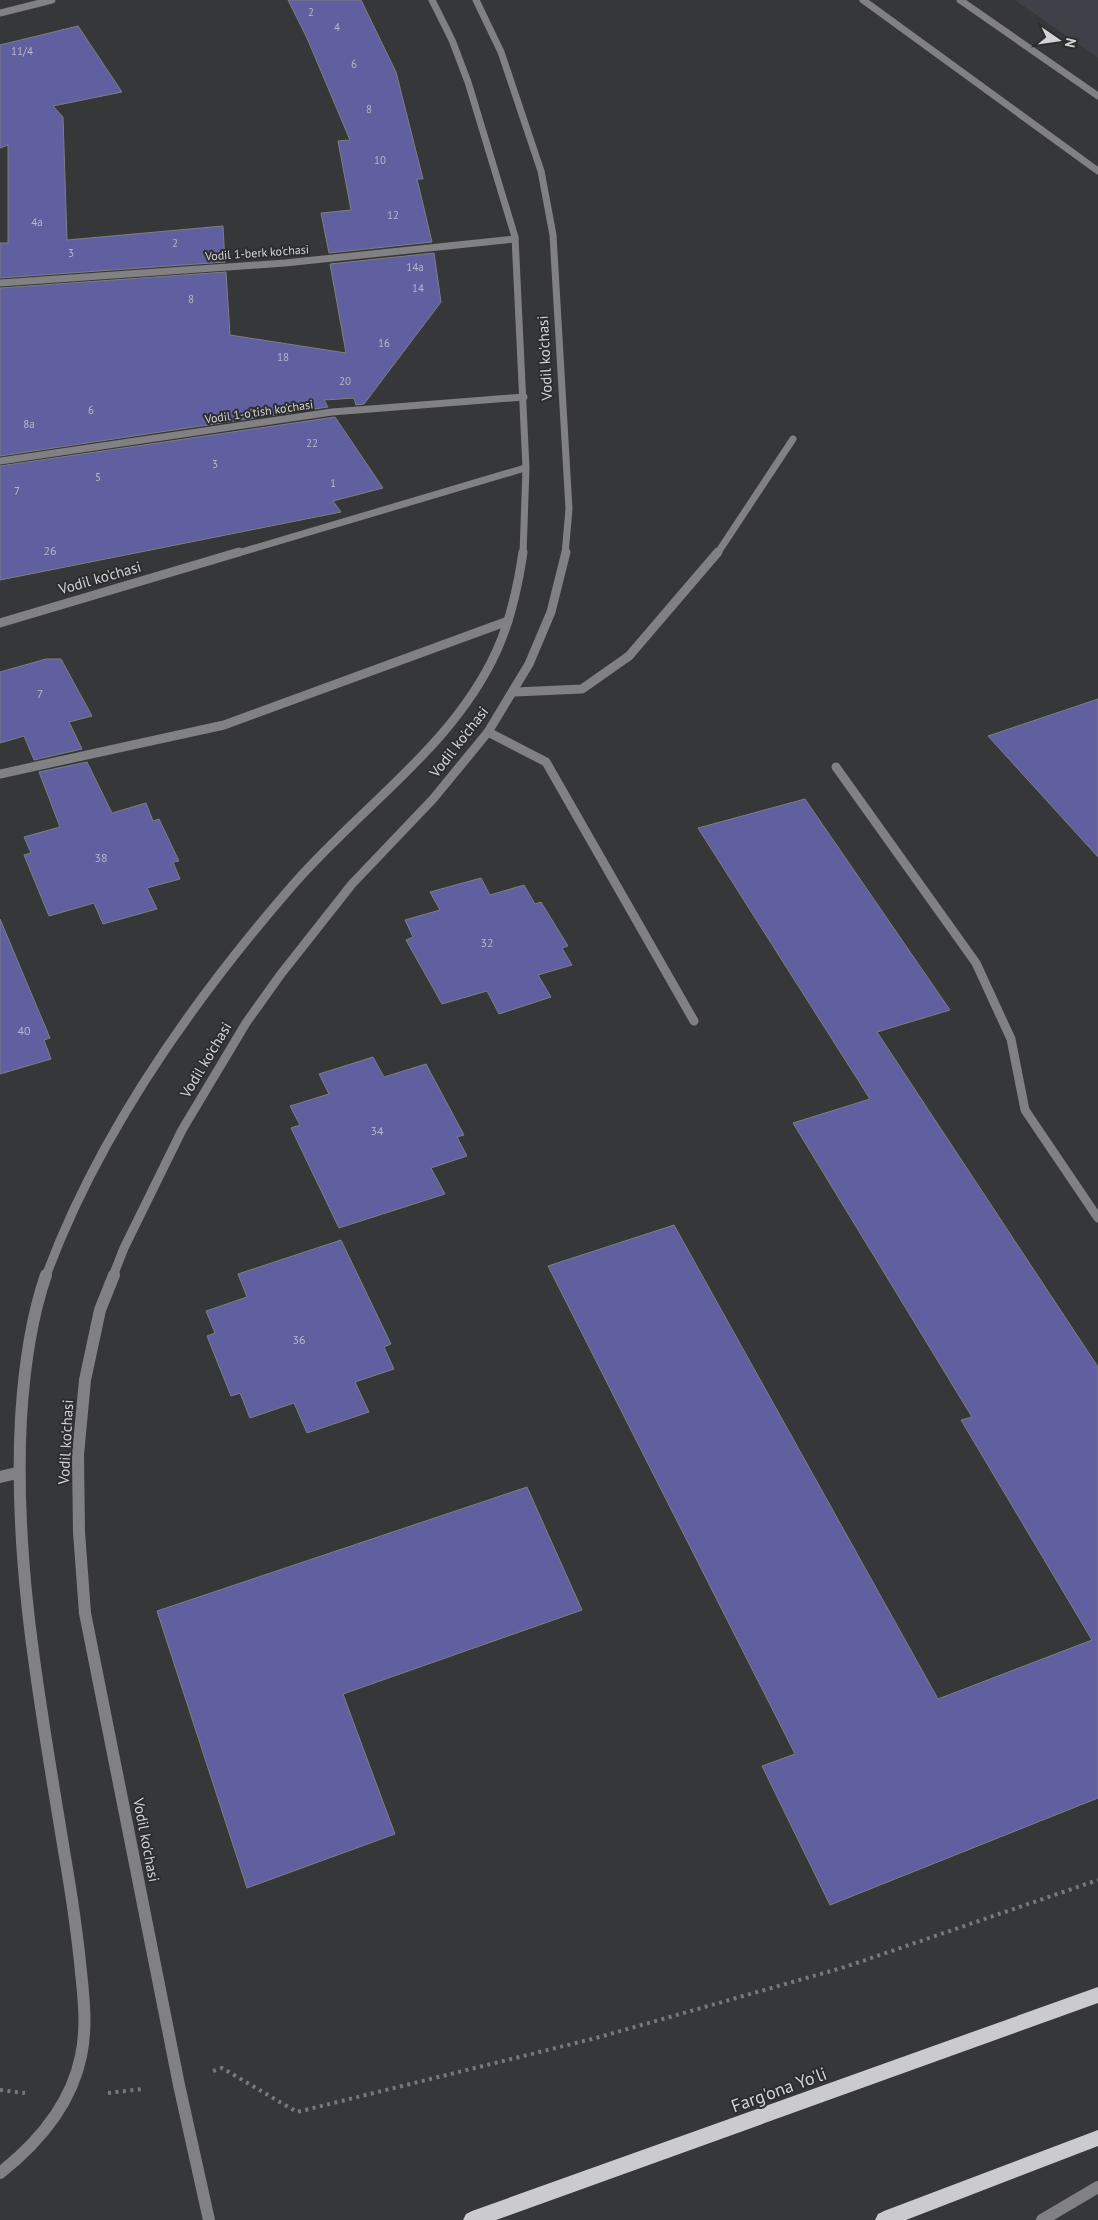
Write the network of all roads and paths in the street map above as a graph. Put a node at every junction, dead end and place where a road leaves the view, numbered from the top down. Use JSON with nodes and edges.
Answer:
{"nodes":[{"id":1,"x":52,"y":0,"type":"edge"},
{"id":2,"x":432,"y":0,"type":"edge"},
{"id":3,"x":476,"y":0,"type":"edge"},
{"id":4,"x":863,"y":0,"type":"edge"},
{"id":5,"x":960,"y":0,"type":"edge"},
{"id":6,"x":0,"y":13,"type":"edge"},
{"id":7,"x":1098,"y":96,"type":"edge"},
{"id":8,"x":1098,"y":171,"type":"edge"},
{"id":9,"x":515,"y":239,"type":"junction"},
{"id":10,"x":0,"y":283,"type":"edge"},
{"id":11,"x":524,"y":397,"type":"junction"},
{"id":12,"x":793,"y":439,"type":"dead end"},
{"id":13,"x":0,"y":461,"type":"edge"},
{"id":14,"x":525,"y":468,"type":"junction"},
{"id":15,"x":508,"y":620,"type":"junction"},
{"id":16,"x":0,"y":624,"type":"edge"},
{"id":17,"x":514,"y":692,"type":"junction"},
{"id":18,"x":488,"y":732,"type":"junction"},
{"id":19,"x":836,"y":767,"type":"dead end"},
{"id":20,"x":0,"y":774,"type":"edge"},
{"id":21,"x":694,"y":1021,"type":"dead end"},
{"id":22,"x":1098,"y":1218,"type":"edge"},
{"id":23,"x":17,"y":1473,"type":"junction"},
{"id":24,"x":0,"y":1477,"type":"edge"},
{"id":25,"x":1098,"y":1880,"type":"edge"},
{"id":26,"x":1098,"y":1995,"type":"edge"},
{"id":27,"x":179,"y":2085,"type":"junction"},
{"id":28,"x":0,"y":2090,"type":"edge"},
{"id":29,"x":68,"y":2097,"type":"junction"},
{"id":30,"x":1098,"y":2138,"type":"edge"},
{"id":31,"x":0,"y":2173,"type":"edge"},
{"id":32,"x":1098,"y":2187,"type":"edge"},
{"id":33,"x":209,"y":2220,"type":"edge"},
{"id":34,"x":472,"y":2220,"type":"edge"},
{"id":35,"x":884,"y":2220,"type":"edge"},
{"id":36,"x":1042,"y":2220,"type":"edge"}],
"edges":[{"from":1,"to":6,"type":"street"},
{"from":2,"to":9,"type":"street","name":"Vodil ko'chasi"},
{"from":3,"to":17,"type":"street","name":"Vodil ko'chasi"},
{"from":4,"to":8,"type":"street"},
{"from":5,"to":7,"type":"street"},
{"from":9,"to":10,"type":"street","name":"Vodil 1-berk ko'chasi"},
{"from":9,"to":11,"type":"street","name":"Vodil ko'chasi"},
{"from":11,"to":13,"type":"street","name":"Vodil 1-o'tish ko'chasi"},
{"from":11,"to":14,"type":"street","name":"Vodil ko'chasi"},
{"from":12,"to":17,"type":"street"},
{"from":14,"to":15,"type":"street","name":"Vodil ko'chasi"},
{"from":14,"to":16,"type":"street","name":"Vodil ko'chasi"},
{"from":15,"to":20,"type":"street"},
{"from":15,"to":23,"type":"street","name":"Vodil ko'chasi"},
{"from":17,"to":18,"type":"street","name":"Vodil ko'chasi"},
{"from":18,"to":21,"type":"street"},
{"from":18,"to":27,"type":"street","name":"Vodil ko'chasi"},
{"from":19,"to":22,"type":"street"},
{"from":23,"to":24,"type":"street"},
{"from":23,"to":29,"type":"street","name":"Vodil ko'chasi"},
{"from":25,"to":27,"type":"path"},
{"from":26,"to":34,"type":"main road","name":"Farg'ona Yo'li"},
{"from":27,"to":29,"type":"path"},
{"from":27,"to":33,"type":"street","name":"Vodil ko'chasi"},
{"from":28,"to":29,"type":"path"},
{"from":29,"to":31,"type":"street","name":"Vodil ko'chasi"},
{"from":30,"to":35,"type":"main road"},
{"from":32,"to":36,"type":"street"}]}
